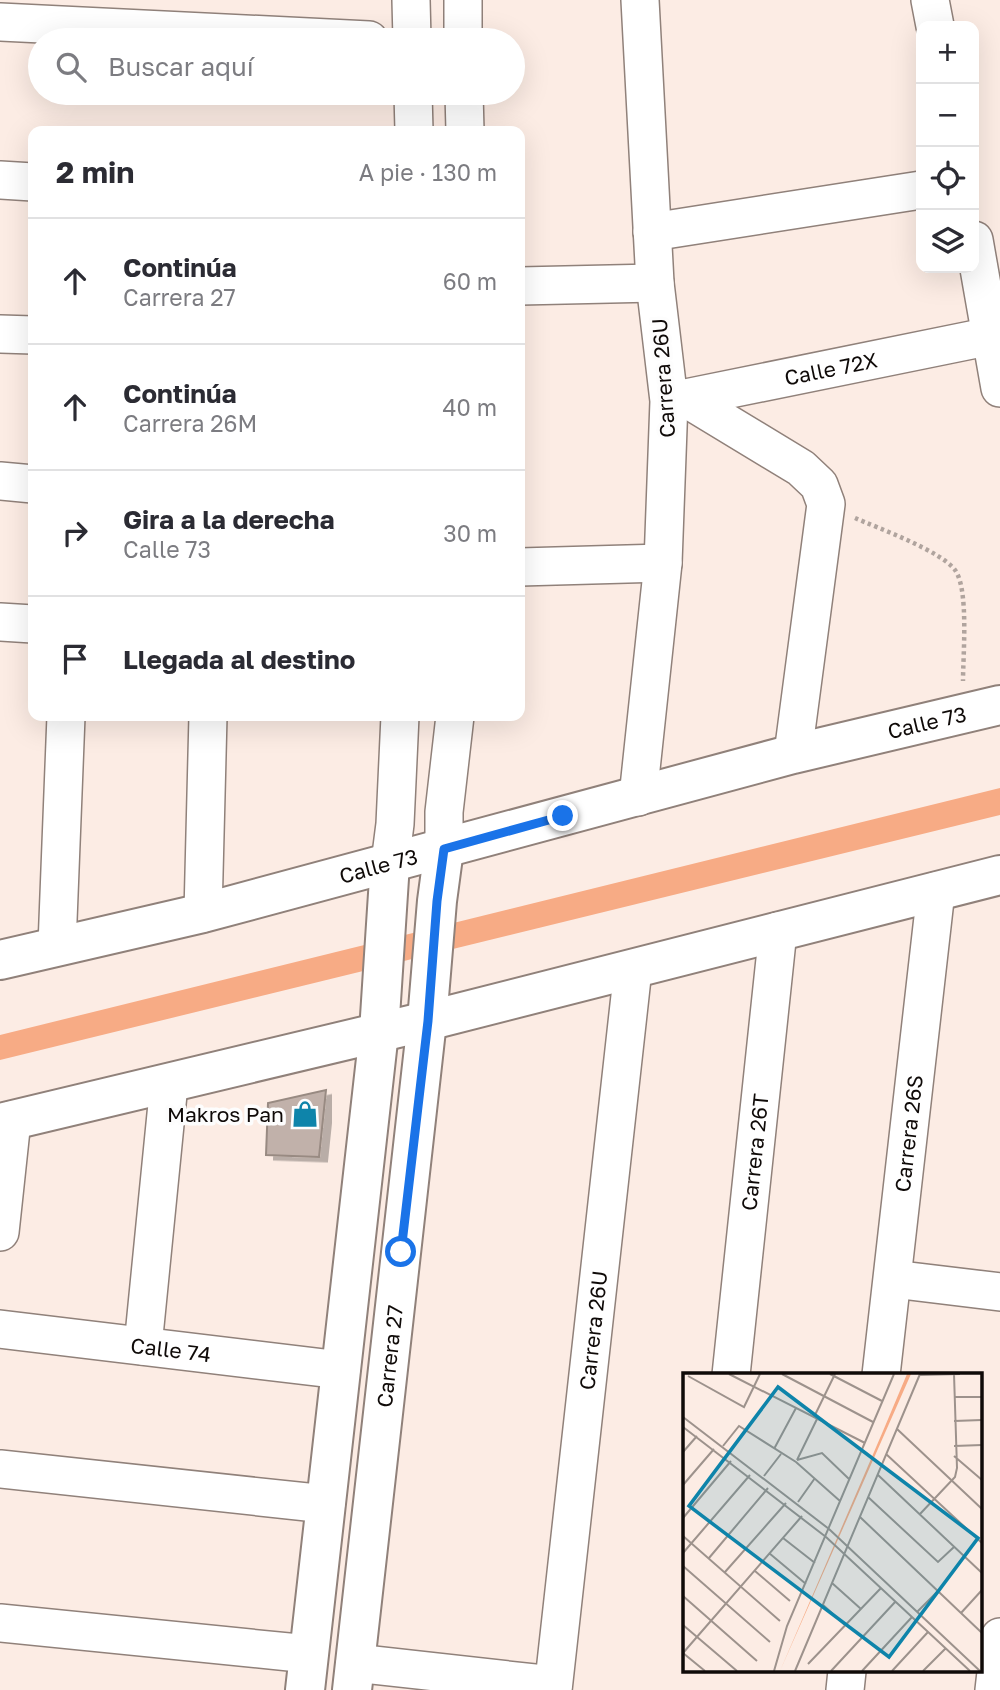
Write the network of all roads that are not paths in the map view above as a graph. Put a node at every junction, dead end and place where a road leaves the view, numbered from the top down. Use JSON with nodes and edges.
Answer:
{"nodes":[{"id":1,"x":411,"y":0,"type":"edge"},
{"id":2,"x":463,"y":0,"type":"edge"},
{"id":3,"x":640,"y":0,"type":"edge"},
{"id":4,"x":930,"y":0,"type":"edge"},
{"id":5,"x":934,"y":21,"type":"edge"},
{"id":6,"x":0,"y":22,"type":"edge"},
{"id":7,"x":123,"y":28,"type":"edge"},
{"id":8,"x":412,"y":28,"type":"edge"},
{"id":9,"x":463,"y":28,"type":"edge"},
{"id":10,"x":413,"y":105,"type":"edge"},
{"id":11,"x":464,"y":105,"type":"edge"},
{"id":12,"x":414,"y":126,"type":"edge"},
{"id":13,"x":465,"y":126,"type":"edge"},
{"id":14,"x":0,"y":180,"type":"edge"},
{"id":15,"x":28,"y":182,"type":"edge"},
{"id":16,"x":916,"y":191,"type":"edge"},
{"id":17,"x":652,"y":232,"type":"junction"},
{"id":18,"x":979,"y":261,"type":"edge"},
{"id":19,"x":654,"y":283,"type":"junction"},
{"id":20,"x":525,"y":286,"type":"edge"},
{"id":21,"x":993,"y":320,"type":"edge"},
{"id":22,"x":0,"y":334,"type":"edge"},
{"id":23,"x":28,"y":335,"type":"edge"},
{"id":24,"x":1000,"y":388,"type":"edge"},
{"id":25,"x":678,"y":400,"type":"junction"},
{"id":26,"x":0,"y":481,"type":"edge"},
{"id":27,"x":28,"y":484,"type":"edge"},
{"id":28,"x":663,"y":563,"type":"junction"},
{"id":29,"x":525,"y":567,"type":"edge"},
{"id":30,"x":0,"y":622,"type":"edge"},
{"id":31,"x":28,"y":624,"type":"edge"},
{"id":32,"x":982,"y":709,"type":"edge"},
{"id":33,"x":66,"y":721,"type":"edge"},
{"id":34,"x":208,"y":721,"type":"edge"},
{"id":35,"x":400,"y":721,"type":"edge"},
{"id":36,"x":454,"y":721,"type":"edge"},
{"id":37,"x":793,"y":754,"type":"junction"},
{"id":38,"x":638,"y":797,"type":"junction"},
{"id":39,"x":444,"y":849,"type":"junction"},
{"id":40,"x":390,"y":863,"type":"junction"},
{"id":41,"x":1000,"y":874,"type":"edge"},
{"id":42,"x":936,"y":891,"type":"junction"},
{"id":43,"x":203,"y":913,"type":"junction"},
{"id":44,"x":779,"y":930,"type":"junction"},
{"id":45,"x":57,"y":946,"type":"junction"},
{"id":46,"x":0,"y":960,"type":"edge"},
{"id":47,"x":633,"y":969,"type":"junction"},
{"id":48,"x":428,"y":1021,"type":"junction"},
{"id":49,"x":379,"y":1032,"type":"junction"},
{"id":50,"x":169,"y":1084,"type":"junction"},
{"id":51,"x":6,"y":1122,"type":"edge"},
{"id":52,"x":0,"y":1232,"type":"edge"},
{"id":53,"x":893,"y":1279,"type":"junction"},
{"id":54,"x":1000,"y":1292,"type":"edge"},
{"id":55,"x":0,"y":1329,"type":"edge"},
{"id":56,"x":143,"y":1346,"type":"junction"},
{"id":57,"x":341,"y":1370,"type":"junction"},
{"id":58,"x":732,"y":1373,"type":"edge"},
{"id":59,"x":881,"y":1373,"type":"edge"},
{"id":60,"x":0,"y":1469,"type":"edge"},
{"id":61,"x":326,"y":1504,"type":"junction"},
{"id":62,"x":0,"y":1623,"type":"edge"},
{"id":63,"x":1000,"y":1637,"type":"edge"},
{"id":64,"x":307,"y":1672,"type":"edge"},
{"id":65,"x":847,"y":1672,"type":"edge"},
{"id":66,"x":354,"y":1676,"type":"edge"},
{"id":67,"x":553,"y":1687,"type":"edge"},
{"id":68,"x":845,"y":1690,"type":"edge"},
{"id":69,"x":994,"y":1690,"type":"edge"}],
"edges":[{"from":1,"to":8,"type":"street"},
{"from":2,"to":9,"type":"street"},
{"from":3,"to":17,"type":"street","name":"Carrera 26U"},
{"from":4,"to":5,"type":"street"},
{"from":6,"to":7,"type":"street"},
{"from":10,"to":12,"type":"street"},
{"from":11,"to":13,"type":"street"},
{"from":14,"to":15,"type":"street"},
{"from":16,"to":17,"type":"street"},
{"from":17,"to":19,"type":"street","name":"Carrera 26U"},
{"from":18,"to":21,"type":"street"},
{"from":19,"to":20,"type":"street"},
{"from":19,"to":25,"type":"street","name":"Carrera 26U"},
{"from":21,"to":24,"type":"street"},
{"from":21,"to":25,"type":"street","name":"Calle 72X"},
{"from":22,"to":23,"type":"street"},
{"from":25,"to":28,"type":"street","name":"Carrera 26U"},
{"from":25,"to":37,"type":"street"},
{"from":26,"to":27,"type":"street"},
{"from":28,"to":29,"type":"street"},
{"from":28,"to":38,"type":"street","name":"Carrera 26U"},
{"from":30,"to":31,"type":"street"},
{"from":32,"to":37,"type":"main road","name":"Calle 73"},
{"from":33,"to":45,"type":"street"},
{"from":34,"to":43,"type":"street"},
{"from":35,"to":40,"type":"street"},
{"from":36,"to":39,"type":"street"},
{"from":37,"to":38,"type":"main road","name":"Calle 73"},
{"from":38,"to":39,"type":"main road","name":"Calle 73"},
{"from":39,"to":40,"type":"main road","name":"Calle 73"},
{"from":39,"to":48,"type":"main road","name":"Carrera 27"},
{"from":40,"to":43,"type":"main road","name":"Calle 73"},
{"from":40,"to":49,"type":"main road"},
{"from":41,"to":42,"type":"main road"},
{"from":42,"to":44,"type":"main road"},
{"from":42,"to":53,"type":"street","name":"Carrera 26S"},
{"from":43,"to":45,"type":"main road","name":"Calle 73"},
{"from":44,"to":47,"type":"main road"},
{"from":44,"to":58,"type":"street","name":"Carrera 26T"},
{"from":45,"to":46,"type":"main road","name":"Calle 73"},
{"from":47,"to":48,"type":"main road"},
{"from":47,"to":67,"type":"street","name":"Carrera 26U"},
{"from":48,"to":49,"type":"main road"},
{"from":48,"to":66,"type":"main road","name":"Carrera 27"},
{"from":49,"to":50,"type":"main road"},
{"from":49,"to":57,"type":"main road"},
{"from":50,"to":51,"type":"main road"},
{"from":50,"to":56,"type":"street"},
{"from":51,"to":52,"type":"street"},
{"from":53,"to":54,"type":"street"},
{"from":53,"to":59,"type":"street","name":"Carrera 26S"},
{"from":55,"to":56,"type":"street","name":"Calle 74"},
{"from":56,"to":57,"type":"street","name":"Calle 74"},
{"from":57,"to":61,"type":"main road"},
{"from":60,"to":61,"type":"street"},
{"from":61,"to":64,"type":"main road"},
{"from":62,"to":64,"type":"street"},
{"from":63,"to":69,"type":"street"},
{"from":65,"to":68,"type":"street"},
{"from":66,"to":67,"type":"street"}]}
